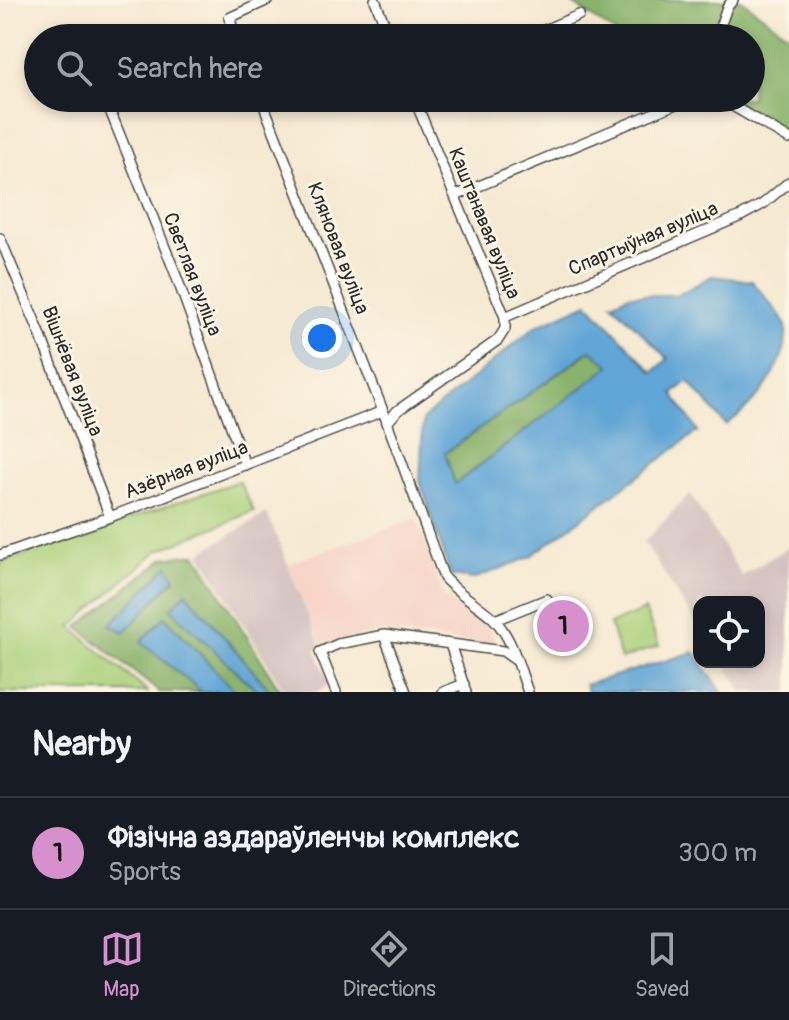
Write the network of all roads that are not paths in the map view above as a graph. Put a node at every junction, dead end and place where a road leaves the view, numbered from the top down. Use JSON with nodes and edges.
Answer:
{"nodes":[{"id":1,"x":268,"y":0,"type":"edge"},
{"id":2,"x":375,"y":0,"type":"edge"},
{"id":3,"x":733,"y":0,"type":"edge"},
{"id":4,"x":579,"y":15,"type":"dead end"},
{"id":5,"x":231,"y":24,"type":"edge"},
{"id":6,"x":384,"y":24,"type":"edge"},
{"id":7,"x":558,"y":24,"type":"edge"},
{"id":8,"x":721,"y":24,"type":"edge"},
{"id":9,"x":111,"y":112,"type":"edge"},
{"id":10,"x":266,"y":112,"type":"edge"},
{"id":11,"x":420,"y":112,"type":"edge"},
{"id":12,"x":656,"y":112,"type":"edge"},
{"id":13,"x":743,"y":112,"type":"edge"},
{"id":14,"x":789,"y":139,"type":"edge"},
{"id":15,"x":789,"y":182,"type":"edge"},
{"id":16,"x":455,"y":196,"type":"junction"},
{"id":17,"x":0,"y":238,"type":"edge"},
{"id":18,"x":505,"y":317,"type":"junction"},
{"id":19,"x":383,"y":411,"type":"junction"},
{"id":20,"x":387,"y":423,"type":"junction"},
{"id":21,"x":245,"y":465,"type":"junction"},
{"id":22,"x":110,"y":517,"type":"junction"},
{"id":23,"x":0,"y":555,"type":"edge"},
{"id":24,"x":547,"y":599,"type":"dead end"},
{"id":25,"x":495,"y":620,"type":"junction"},
{"id":26,"x":384,"y":635,"type":"junction"},
{"id":27,"x":450,"y":644,"type":"junction"},
{"id":28,"x":517,"y":661,"type":"junction"},
{"id":29,"x":465,"y":688,"type":"edge"},
{"id":30,"x":336,"y":692,"type":"edge"},
{"id":31,"x":406,"y":692,"type":"edge"},
{"id":32,"x":443,"y":692,"type":"edge"},
{"id":33,"x":528,"y":692,"type":"edge"}],
"edges":[{"from":1,"to":5,"type":"street"},
{"from":2,"to":6,"type":"street"},
{"from":3,"to":8,"type":"street"},
{"from":4,"to":7,"type":"street"},
{"from":9,"to":21,"type":"street","name":"Светлая вуліца"},
{"from":10,"to":19,"type":"street","name":"Кляновая вуліца"},
{"from":11,"to":16,"type":"street","name":"Каштанавая вуліца"},
{"from":12,"to":16,"type":"street"},
{"from":13,"to":14,"type":"street"},
{"from":15,"to":18,"type":"street","name":"Спартыўная вуліца"},
{"from":16,"to":18,"type":"street","name":"Каштанавая вуліца"},
{"from":17,"to":22,"type":"street","name":"Вішнёвая вуліца"},
{"from":18,"to":20,"type":"street"},
{"from":19,"to":20,"type":"street","name":"Кляновая вуліца"},
{"from":19,"to":21,"type":"street","name":"Азёрная вуліца"},
{"from":20,"to":25,"type":"street","name":"Кляновая вуліца"},
{"from":21,"to":22,"type":"street","name":"Азёрная вуліца"},
{"from":22,"to":23,"type":"street","name":"Азёрная вуліца"},
{"from":24,"to":25,"type":"street"},
{"from":25,"to":28,"type":"street"},
{"from":26,"to":27,"type":"street"},
{"from":26,"to":30,"type":"street"},
{"from":26,"to":31,"type":"street"},
{"from":27,"to":28,"type":"street"},
{"from":27,"to":29,"type":"street"},
{"from":28,"to":33,"type":"street"},
{"from":29,"to":32,"type":"street"}]}
